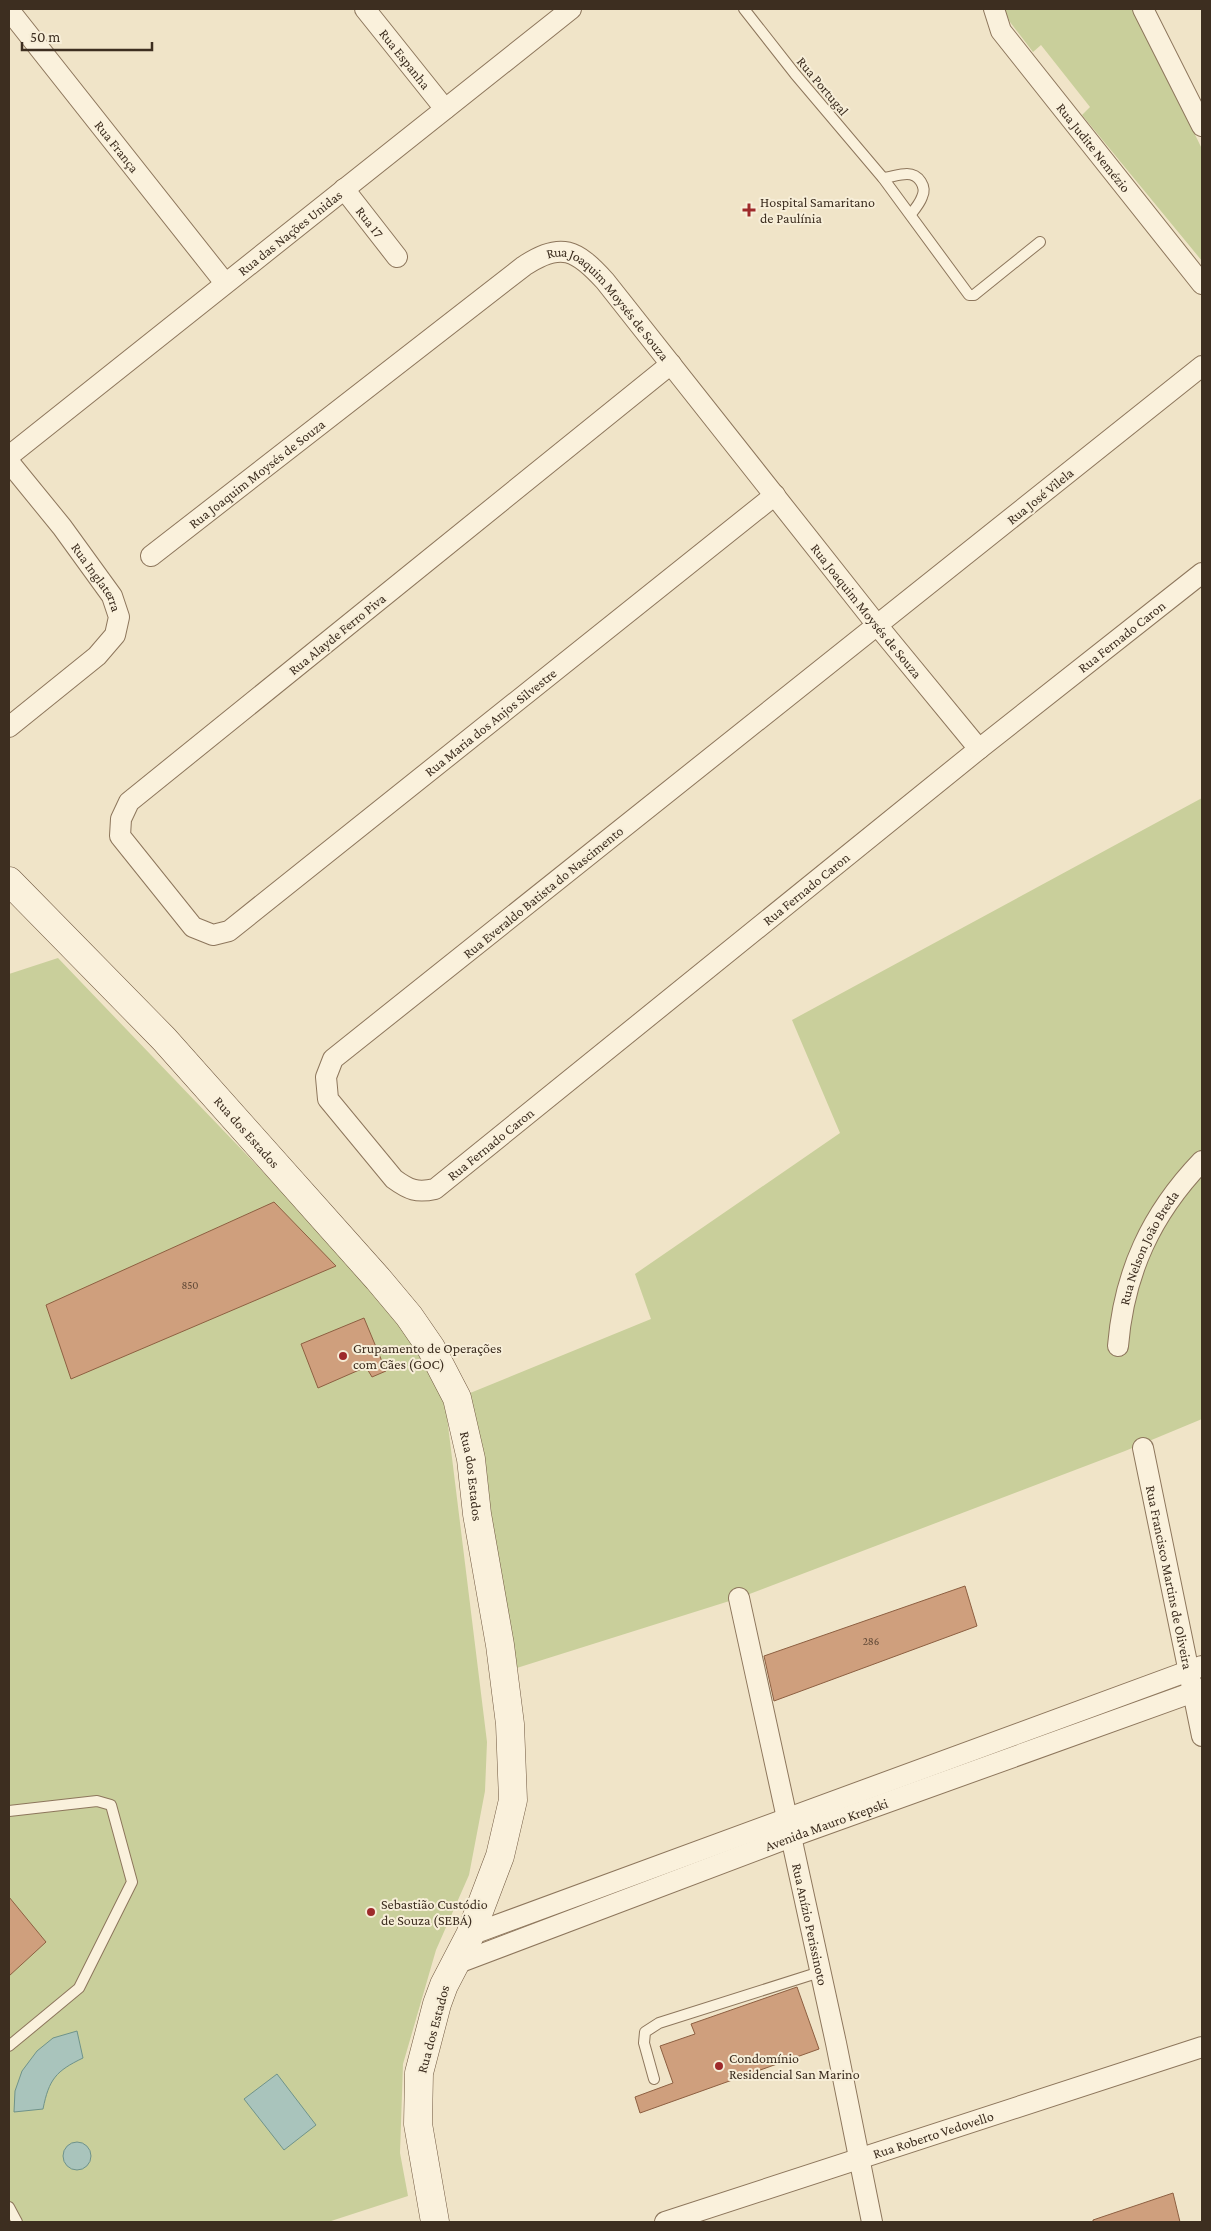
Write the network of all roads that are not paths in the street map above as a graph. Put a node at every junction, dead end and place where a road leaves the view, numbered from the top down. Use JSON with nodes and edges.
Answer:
{"nodes":[{"id":1,"x":365,"y":9,"type":"edge"},
{"id":2,"x":571,"y":9,"type":"edge"},
{"id":3,"x":744,"y":9,"type":"edge"},
{"id":4,"x":994,"y":9,"type":"edge"},
{"id":5,"x":1143,"y":9,"type":"edge"},
{"id":6,"x":9,"y":10,"type":"edge"},
{"id":7,"x":445,"y":109,"type":"junction"},
{"id":8,"x":1202,"y":126,"type":"edge"},
{"id":9,"x":883,"y":178,"type":"junction"},
{"id":10,"x":344,"y":189,"type":"junction"},
{"id":11,"x":911,"y":214,"type":"junction"},
{"id":12,"x":1040,"y":242,"type":"dead end"},
{"id":13,"x":398,"y":256,"type":"dead end"},
{"id":14,"x":225,"y":283,"type":"junction"},
{"id":15,"x":1202,"y":284,"type":"edge"},
{"id":16,"x":671,"y":364,"type":"junction"},
{"id":17,"x":1202,"y":366,"type":"edge"},
{"id":18,"x":9,"y":456,"type":"edge"},
{"id":19,"x":9,"y":462,"type":"edge"},
{"id":20,"x":775,"y":495,"type":"junction"},
{"id":21,"x":151,"y":556,"type":"dead end"},
{"id":22,"x":1202,"y":573,"type":"edge"},
{"id":23,"x":877,"y":625,"type":"junction"},
{"id":24,"x":9,"y":727,"type":"edge"},
{"id":25,"x":979,"y":749,"type":"junction"},
{"id":26,"x":9,"y":881,"type":"edge"},
{"id":27,"x":201,"y":932,"type":"joint"},
{"id":28,"x":1202,"y":1161,"type":"edge"},
{"id":29,"x":405,"y":1187,"type":"joint"},
{"id":30,"x":1118,"y":1346,"type":"dead end"},
{"id":31,"x":1143,"y":1448,"type":"dead end"},
{"id":32,"x":740,"y":1598,"type":"dead end"},
{"id":33,"x":1195,"y":1669,"type":"edge"},
{"id":34,"x":1197,"y":1691,"type":"edge"},
{"id":35,"x":1202,"y":1736,"type":"edge"},
{"id":36,"x":9,"y":1811,"type":"edge"},
{"id":37,"x":789,"y":1827,"type":"junction"},
{"id":38,"x":470,"y":1935,"type":"junction"},
{"id":39,"x":454,"y":1965,"type":"junction"},
{"id":40,"x":820,"y":1972,"type":"junction"},
{"id":41,"x":9,"y":2046,"type":"edge"},
{"id":42,"x":1202,"y":2047,"type":"edge"},
{"id":43,"x":654,"y":2079,"type":"dead end"},
{"id":44,"x":859,"y":2158,"type":"junction"},
{"id":45,"x":9,"y":2206,"type":"edge"},
{"id":46,"x":16,"y":2222,"type":"edge"},
{"id":47,"x":435,"y":2222,"type":"edge"},
{"id":48,"x":665,"y":2222,"type":"edge"},
{"id":49,"x":872,"y":2222,"type":"edge"}],
"edges":[{"from":1,"to":7,"type":"street","name":"Rua Espanha"},
{"from":2,"to":7,"type":"street","name":"Rua das Nações Unidas"},
{"from":3,"to":9,"type":"lane","name":"Rua Portugal"},
{"from":4,"to":15,"type":"street","name":"Rua Judite Nemézio"},
{"from":5,"to":8,"type":"street"},
{"from":6,"to":14,"type":"street","name":"Rua França"},
{"from":7,"to":10,"type":"street","name":"Rua das Nações Unidas"},
{"from":9,"to":11,"type":"lane","name":"Rua Portugal"},
{"from":9,"to":11,"type":"lane"},
{"from":10,"to":13,"type":"street","name":"Rua 17"},
{"from":10,"to":14,"type":"street","name":"Rua das Nações Unidas"},
{"from":11,"to":12,"type":"lane","name":"Rua Portugal"},
{"from":14,"to":18,"type":"street","name":"Rua das Nações Unidas"},
{"from":16,"to":20,"type":"street","name":"Rua Joaquim Moysés de Souza"},
{"from":16,"to":21,"type":"street","name":"Rua Joaquim Moysés de Souza"},
{"from":16,"to":27,"type":"street","name":"Rua Alayde Ferro Piva"},
{"from":17,"to":23,"type":"street","name":"Rua José Vilela"},
{"from":19,"to":24,"type":"street","name":"Rua Inglaterra"},
{"from":20,"to":23,"type":"street","name":"Rua Joaquim Moysés de Souza"},
{"from":20,"to":27,"type":"street","name":"Rua Maria dos Anjos Silvestre"},
{"from":22,"to":25,"type":"street","name":"Rua Fernado Caron"},
{"from":23,"to":25,"type":"street","name":"Rua Joaquim Moysés de Souza"},
{"from":23,"to":29,"type":"street","name":"Rua Everaldo Batista do Nascimento"},
{"from":25,"to":29,"type":"street","name":"Rua Fernado Caron"},
{"from":26,"to":38,"type":"street","name":"Rua dos Estados"},
{"from":28,"to":30,"type":"street","name":"Rua Nelson João Breda"},
{"from":31,"to":33,"type":"street","name":"Rua Francisco Martins de Oliveira"},
{"from":32,"to":37,"type":"street","name":"Rua Anízio Perissinoto"},
{"from":33,"to":34,"type":"street","name":"Rua Francisco Martins de Oliveira"},
{"from":33,"to":37,"type":"street","name":"Avenida Mauro Krepski"},
{"from":34,"to":35,"type":"street","name":"Rua Francisco Martins de Oliveira"},
{"from":34,"to":37,"type":"street","name":"Avenida Mauro Krepski"},
{"from":36,"to":41,"type":"lane"},
{"from":37,"to":38,"type":"street","name":"Avenida Mauro Krepski"},
{"from":37,"to":39,"type":"street","name":"Avenida Mauro Krepski"},
{"from":37,"to":40,"type":"street","name":"Rua Anízio Perissinoto"},
{"from":38,"to":39,"type":"street","name":"Rua dos Estados"},
{"from":39,"to":47,"type":"street","name":"Rua dos Estados"},
{"from":40,"to":43,"type":"lane"},
{"from":40,"to":44,"type":"street","name":"Rua Anízio Perissinoto"},
{"from":42,"to":44,"type":"street","name":"Rua Roberto Vedovello"},
{"from":44,"to":48,"type":"street","name":"Rua Roberto Vedovello"},
{"from":44,"to":49,"type":"street","name":"Rua Anízio Perissinoto"},
{"from":45,"to":46,"type":"lane"}]}
